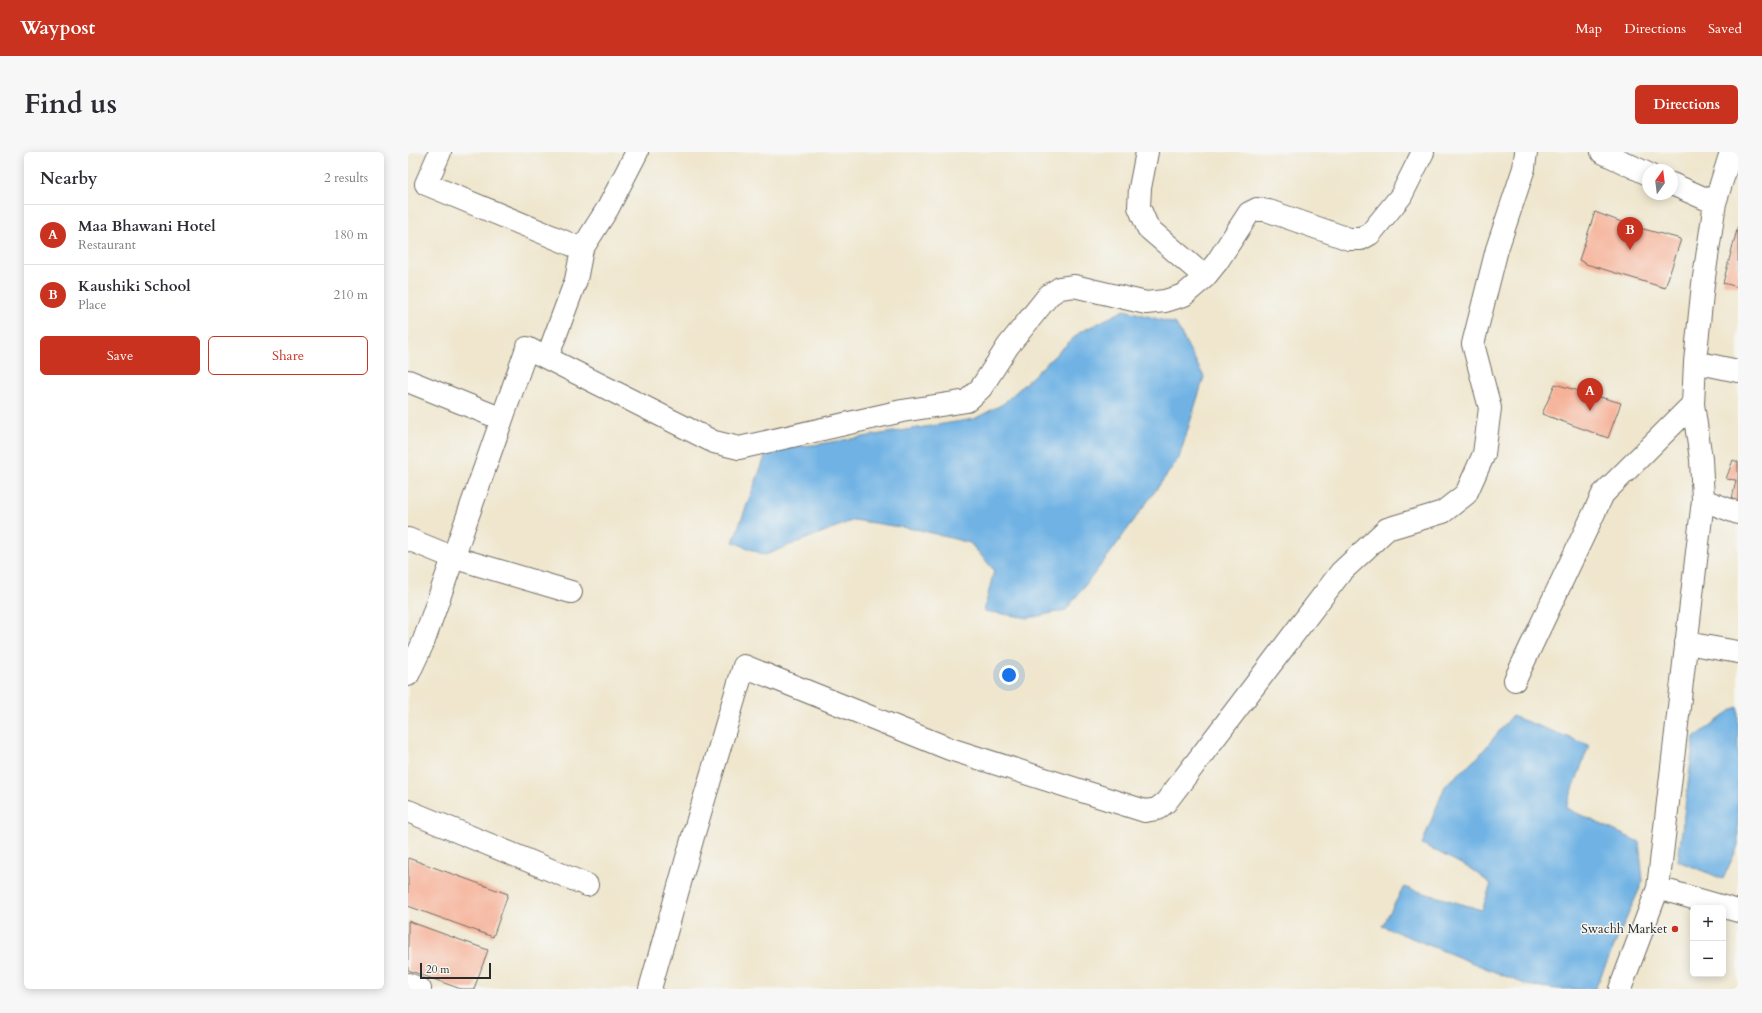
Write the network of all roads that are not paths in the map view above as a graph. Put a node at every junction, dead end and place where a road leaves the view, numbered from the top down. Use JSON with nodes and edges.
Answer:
{"nodes":[{"id":1,"x":440,"y":152,"type":"edge"},
{"id":2,"x":637,"y":152,"type":"edge"},
{"id":3,"x":1148,"y":152,"type":"edge"},
{"id":4,"x":1422,"y":152,"type":"edge"},
{"id":5,"x":1526,"y":152,"type":"edge"},
{"id":6,"x":1602,"y":152,"type":"edge"},
{"id":7,"x":1731,"y":152,"type":"edge"},
{"id":8,"x":1642,"y":171,"type":"edge"},
{"id":9,"x":1678,"y":187,"type":"edge"},
{"id":10,"x":1715,"y":203,"type":"junction"},
{"id":11,"x":582,"y":249,"type":"junction"},
{"id":12,"x":1205,"y":277,"type":"junction"},
{"id":13,"x":547,"y":358,"type":"junction"},
{"id":14,"x":1695,"y":362,"type":"junction"},
{"id":15,"x":1738,"y":371,"type":"edge"},
{"id":16,"x":408,"y":381,"type":"edge"},
{"id":17,"x":1693,"y":404,"type":"junction"},
{"id":18,"x":502,"y":419,"type":"junction"},
{"id":19,"x":1704,"y":500,"type":"junction"},
{"id":20,"x":1738,"y":513,"type":"edge"},
{"id":21,"x":408,"y":539,"type":"edge"},
{"id":22,"x":452,"y":558,"type":"junction"},
{"id":23,"x":571,"y":592,"type":"dead end"},
{"id":24,"x":415,"y":640,"type":"edge"},
{"id":25,"x":1686,"y":643,"type":"junction"},
{"id":26,"x":1738,"y":652,"type":"edge"},
{"id":27,"x":408,"y":675,"type":"edge"},
{"id":28,"x":1515,"y":680,"type":"dead end"},
{"id":29,"x":408,"y":811,"type":"edge"},
{"id":30,"x":587,"y":885,"type":"dead end"},
{"id":31,"x":1658,"y":888,"type":"junction"},
{"id":32,"x":1738,"y":911,"type":"edge"},
{"id":33,"x":408,"y":984,"type":"edge"},
{"id":34,"x":420,"y":989,"type":"edge"},
{"id":35,"x":650,"y":989,"type":"edge"},
{"id":36,"x":1620,"y":989,"type":"edge"}],
"edges":[{"from":1,"to":11,"type":"street"},
{"from":2,"to":11,"type":"street"},
{"from":3,"to":12,"type":"street"},
{"from":4,"to":12,"type":"street"},
{"from":5,"to":35,"type":"street"},
{"from":6,"to":8,"type":"street"},
{"from":7,"to":10,"type":"street"},
{"from":9,"to":10,"type":"street"},
{"from":10,"to":14,"type":"street"},
{"from":11,"to":13,"type":"street"},
{"from":12,"to":13,"type":"street"},
{"from":13,"to":18,"type":"street"},
{"from":14,"to":15,"type":"street"},
{"from":14,"to":17,"type":"street"},
{"from":16,"to":18,"type":"street"},
{"from":17,"to":19,"type":"street"},
{"from":17,"to":28,"type":"street"},
{"from":18,"to":22,"type":"street"},
{"from":19,"to":20,"type":"street"},
{"from":19,"to":25,"type":"street"},
{"from":21,"to":22,"type":"street"},
{"from":22,"to":23,"type":"street"},
{"from":22,"to":24,"type":"street"},
{"from":24,"to":27,"type":"street"},
{"from":25,"to":26,"type":"street"},
{"from":25,"to":31,"type":"street"},
{"from":29,"to":30,"type":"street"},
{"from":31,"to":32,"type":"street"},
{"from":31,"to":36,"type":"street"},
{"from":33,"to":34,"type":"street"}]}
